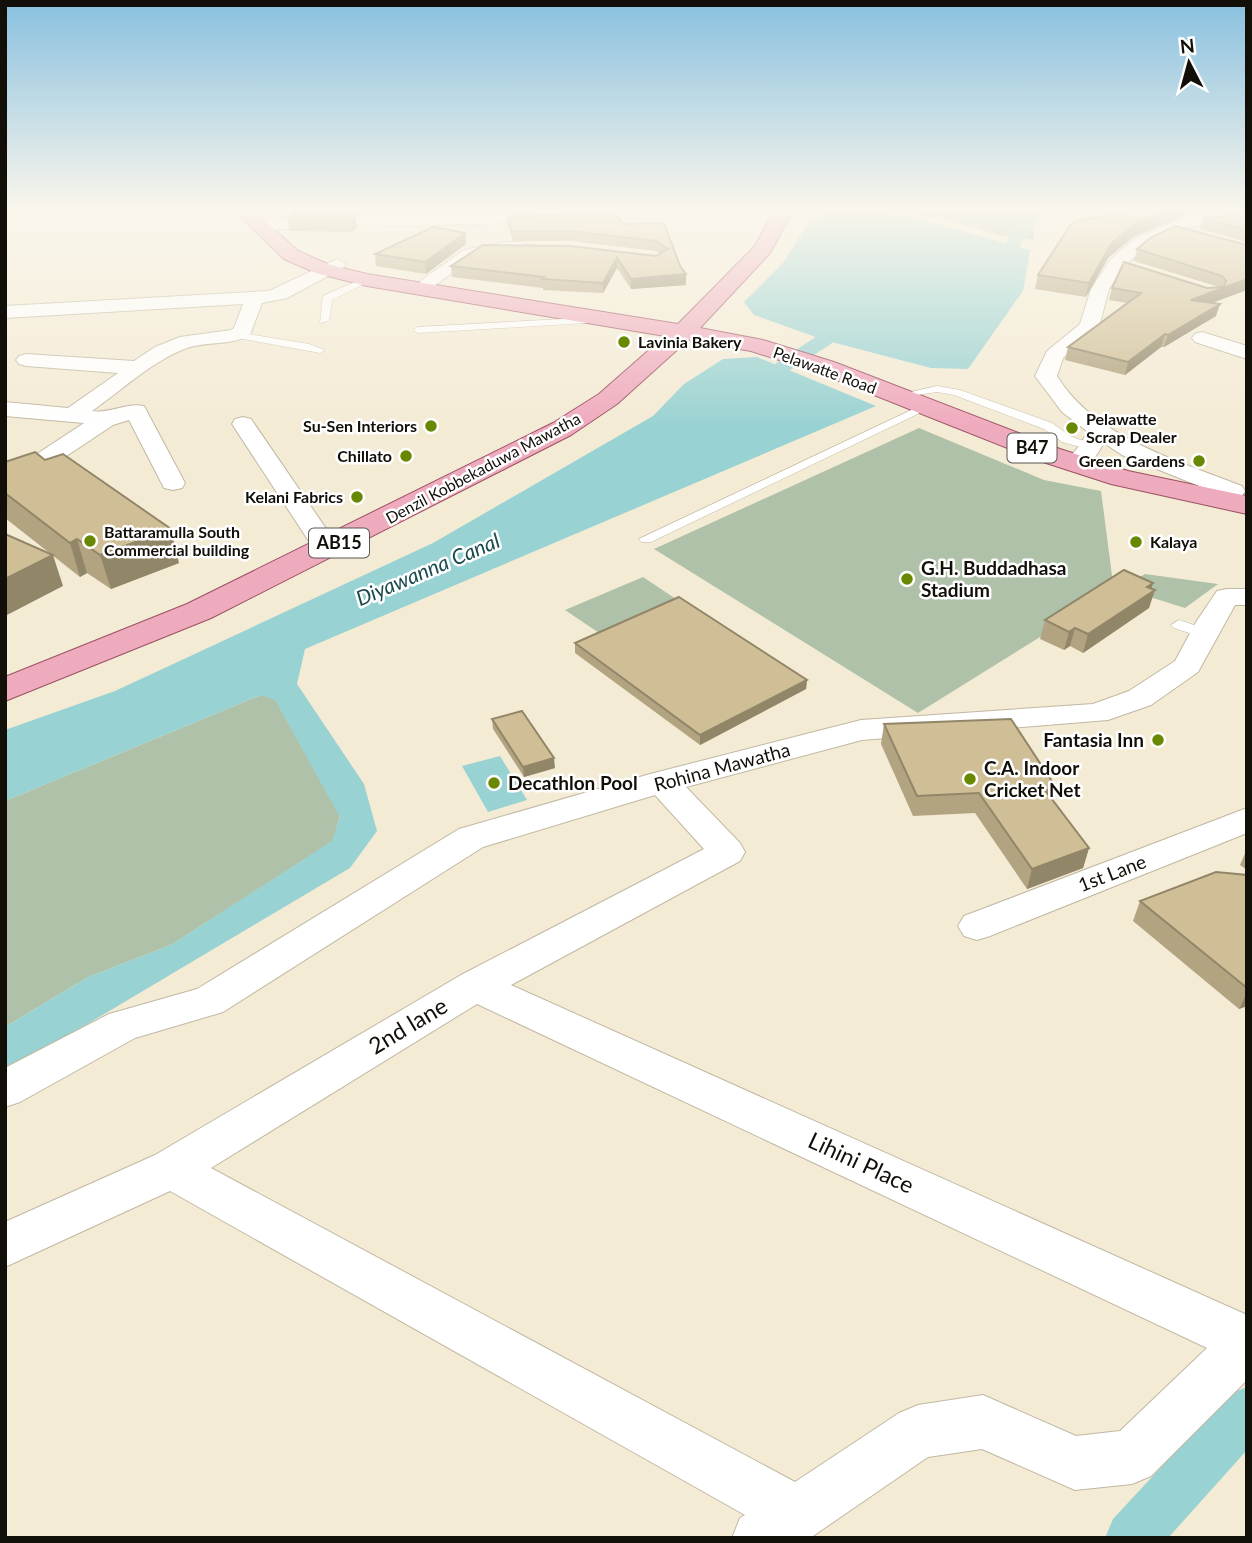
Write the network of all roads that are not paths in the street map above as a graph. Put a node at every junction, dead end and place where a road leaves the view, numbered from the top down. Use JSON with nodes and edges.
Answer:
{"nodes":[{"id":1,"x":305,"y":283,"type":"edge"},
{"id":2,"x":360,"y":283,"type":"edge"},
{"id":3,"x":388,"y":283,"type":"edge"},
{"id":4,"x":434,"y":283,"type":"edge"},
{"id":5,"x":733,"y":283,"type":"edge"},
{"id":6,"x":1104,"y":283,"type":"edge"},
{"id":7,"x":40,"y":292,"type":"dead end"},
{"id":8,"x":723,"y":294,"type":"junction"},
{"id":9,"x":254,"y":299,"type":"junction"},
{"id":10,"x":112,"y":304,"type":"junction"},
{"id":11,"x":5,"y":312,"type":"edge"},
{"id":12,"x":618,"y":316,"type":"junction"},
{"id":13,"x":684,"y":317,"type":"junction"},
{"id":14,"x":324,"y":321,"type":"dead end"},
{"id":15,"x":418,"y":330,"type":"dead end"},
{"id":16,"x":236,"y":335,"type":"junction"},
{"id":17,"x":1202,"y":338,"type":"dead end"},
{"id":18,"x":763,"y":343,"type":"junction"},
{"id":19,"x":320,"y":351,"type":"dead end"},
{"id":20,"x":1247,"y":353,"type":"edge"},
{"id":21,"x":26,"y":360,"type":"dead end"},
{"id":22,"x":653,"y":361,"type":"junction"},
{"id":23,"x":138,"y":368,"type":"junction"},
{"id":24,"x":921,"y":400,"type":"junction"},
{"id":25,"x":5,"y":409,"type":"edge"},
{"id":26,"x":73,"y":415,"type":"junction"},
{"id":27,"x":105,"y":420,"type":"junction"},
{"id":28,"x":243,"y":425,"type":"dead end"},
{"id":29,"x":1076,"y":448,"type":"junction"},
{"id":30,"x":173,"y":483,"type":"dead end"},
{"id":31,"x":5,"y":486,"type":"edge"},
{"id":32,"x":1242,"y":496,"type":"edge"},
{"id":33,"x":646,"y":539,"type":"dead end"},
{"id":34,"x":327,"y":549,"type":"junction"},
{"id":35,"x":1247,"y":597,"type":"edge"},
{"id":36,"x":5,"y":690,"type":"edge"},
{"id":37,"x":662,"y":782,"type":"junction"},
{"id":38,"x":1247,"y":820,"type":"edge"},
{"id":39,"x":977,"y":926,"type":"dead end"},
{"id":40,"x":475,"y":986,"type":"junction"},
{"id":41,"x":5,"y":1089,"type":"edge"},
{"id":42,"x":171,"y":1169,"type":"junction"},
{"id":43,"x":5,"y":1245,"type":"edge"},
{"id":44,"x":1247,"y":1343,"type":"edge"},
{"id":45,"x":777,"y":1525,"type":"edge"}],
"edges":[{"from":1,"to":9,"type":"street"},
{"from":2,"to":14,"type":"lane"},
{"from":3,"to":12,"type":"main road","name":"Pelawatte Road","number":"B47"},
{"from":4,"to":12,"type":"main road","name":"Pelawatte Road","number":"B47"},
{"from":5,"to":8,"type":"main road"},
{"from":6,"to":29,"type":"street"},
{"from":7,"to":10,"type":"street"},
{"from":8,"to":13,"type":"main road"},
{"from":8,"to":18,"type":"main road"},
{"from":9,"to":10,"type":"street"},
{"from":9,"to":16,"type":"street"},
{"from":10,"to":11,"type":"street"},
{"from":12,"to":13,"type":"main road","name":"Pelawatte Road","number":"B47"},
{"from":12,"to":15,"type":"lane"},
{"from":12,"to":22,"type":"main road"},
{"from":13,"to":18,"type":"main road","name":"Pelawatte Road","number":"B47"},
{"from":13,"to":22,"type":"main road","name":"Denzil Kobbekaduwa Mawatha","number":"AB15"},
{"from":16,"to":19,"type":"lane"},
{"from":16,"to":23,"type":"street"},
{"from":17,"to":20,"type":"street"},
{"from":18,"to":22,"type":"main road"},
{"from":18,"to":24,"type":"main road","name":"Pelawatte Road","number":"B47"},
{"from":21,"to":23,"type":"street"},
{"from":22,"to":34,"type":"main road","name":"Denzil Kobbekaduwa Mawatha","number":"AB15"},
{"from":23,"to":26,"type":"street"},
{"from":24,"to":29,"type":"main road","name":"Pelawatte Road","number":"B47"},
{"from":24,"to":33,"type":"lane"},
{"from":25,"to":26,"type":"street"},
{"from":26,"to":27,"type":"street"},
{"from":27,"to":30,"type":"street"},
{"from":27,"to":31,"type":"street"},
{"from":28,"to":34,"type":"street"},
{"from":29,"to":32,"type":"street"},
{"from":29,"to":32,"type":"main road","name":"Pelawatte Road","number":"B47"},
{"from":34,"to":36,"type":"main road","name":"Denzil Kobbekaduwa Mawatha","number":"AB15"},
{"from":35,"to":37,"type":"street","name":"Rohina Mawatha"},
{"from":37,"to":40,"type":"street","name":"2nd lane"},
{"from":37,"to":41,"type":"street","name":"Rohina Mawatha"},
{"from":38,"to":39,"type":"street","name":"1st Lane"},
{"from":40,"to":42,"type":"street","name":"2nd lane"},
{"from":40,"to":44,"type":"street","name":"Lihini Place"},
{"from":42,"to":43,"type":"street","name":"2nd lane"},
{"from":42,"to":45,"type":"street"},
{"from":44,"to":45,"type":"street"}]}
